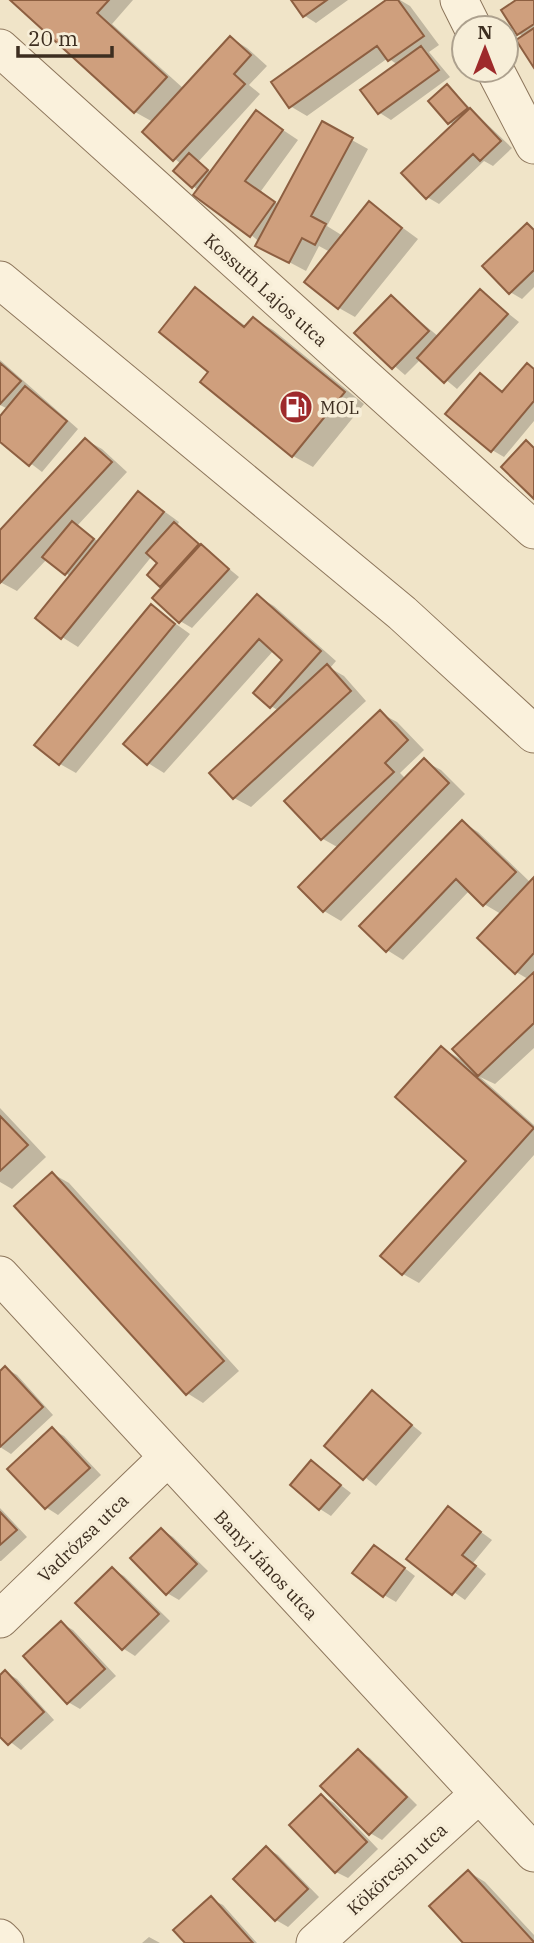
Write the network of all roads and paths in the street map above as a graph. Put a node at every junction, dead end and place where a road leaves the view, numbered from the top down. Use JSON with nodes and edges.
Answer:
{"nodes":[{"id":1,"x":0,"y":48,"type":"edge"},
{"id":2,"x":502,"y":84,"type":"edge"},
{"id":3,"x":534,"y":145,"type":"edge"},
{"id":4,"x":0,"y":280,"type":"edge"},
{"id":5,"x":534,"y":530,"type":"edge"},
{"id":6,"x":534,"y":734,"type":"edge"},
{"id":7,"x":0,"y":1275,"type":"edge"},
{"id":8,"x":167,"y":1458,"type":"junction"},
{"id":9,"x":0,"y":1619,"type":"edge"},
{"id":10,"x":479,"y":1794,"type":"junction"},
{"id":11,"x":534,"y":1853,"type":"edge"},
{"id":12,"x":0,"y":1938,"type":"edge"},
{"id":13,"x":5,"y":1943,"type":"edge"},
{"id":14,"x":315,"y":1943,"type":"edge"}],
"edges":[{"from":1,"to":5,"type":"street","name":"Kossuth Lajos utca"},
{"from":2,"to":3,"type":"street"},
{"from":4,"to":6,"type":"street"},
{"from":7,"to":8,"type":"street","name":"Banyi János utca"},
{"from":8,"to":9,"type":"street","name":"Vadrózsa utca"},
{"from":8,"to":10,"type":"street","name":"Banyi János utca"},
{"from":10,"to":11,"type":"street","name":"Banyi János utca"},
{"from":10,"to":14,"type":"street","name":"Kökörcsin utca"},
{"from":12,"to":13,"type":"street"}]}
